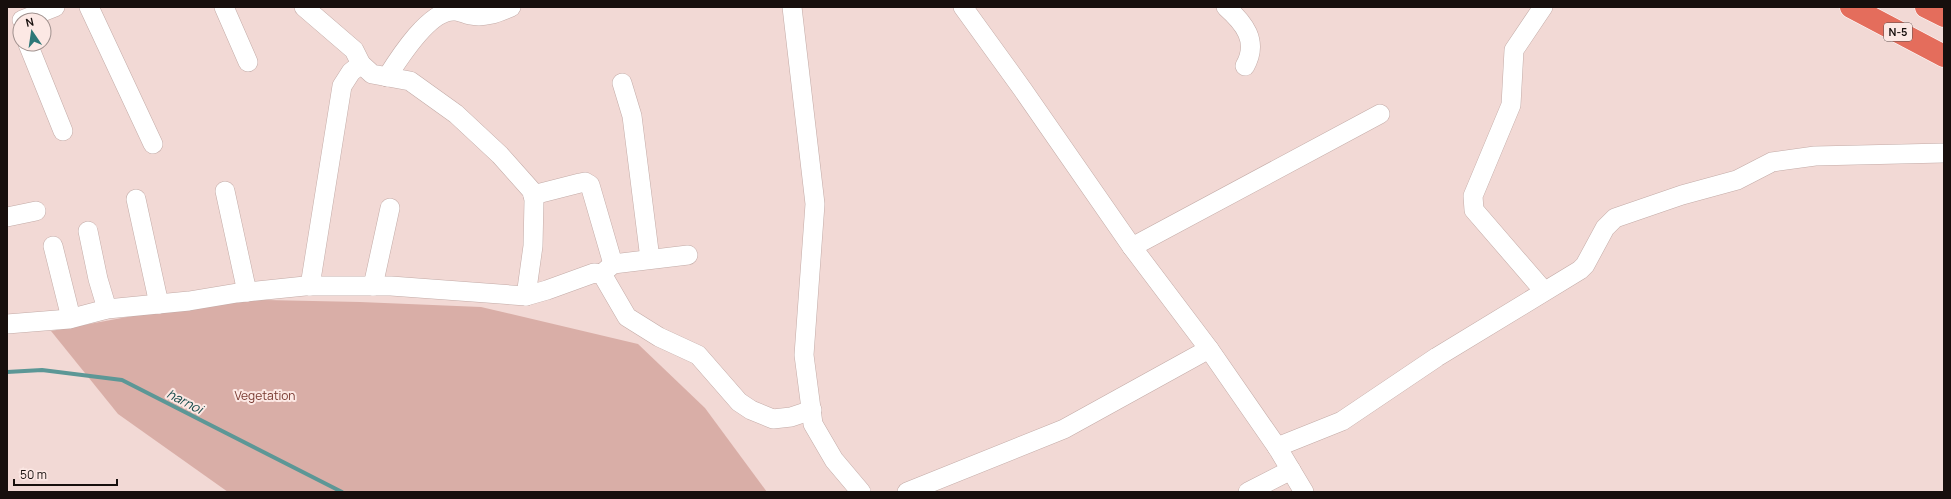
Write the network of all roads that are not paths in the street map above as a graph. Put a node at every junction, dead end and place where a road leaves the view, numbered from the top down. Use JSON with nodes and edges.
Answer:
{"nodes":[{"id":1,"x":55,"y":7,"type":"edge"},
{"id":2,"x":89,"y":7,"type":"edge"},
{"id":3,"x":224,"y":7,"type":"edge"},
{"id":4,"x":304,"y":7,"type":"edge"},
{"id":5,"x":792,"y":7,"type":"edge"},
{"id":6,"x":963,"y":7,"type":"edge"},
{"id":7,"x":1226,"y":7,"type":"edge"},
{"id":8,"x":1543,"y":7,"type":"edge"},
{"id":9,"x":1851,"y":7,"type":"edge"},
{"id":10,"x":1926,"y":7,"type":"edge"},
{"id":11,"x":504,"y":8,"type":"edge"},
{"id":12,"x":43,"y":12,"type":"edge"},
{"id":13,"x":1944,"y":16,"type":"edge"},
{"id":14,"x":31,"y":52,"type":"edge"},
{"id":15,"x":1944,"y":56,"type":"edge"},
{"id":16,"x":248,"y":62,"type":"dead end"},
{"id":17,"x":361,"y":64,"type":"junction"},
{"id":18,"x":1245,"y":66,"type":"dead end"},
{"id":19,"x":387,"y":77,"type":"junction"},
{"id":20,"x":622,"y":83,"type":"dead end"},
{"id":21,"x":1380,"y":114,"type":"dead end"},
{"id":22,"x":62,"y":131,"type":"dead end"},
{"id":23,"x":153,"y":144,"type":"dead end"},
{"id":24,"x":1944,"y":153,"type":"edge"},
{"id":25,"x":225,"y":192,"type":"dead end"},
{"id":26,"x":533,"y":195,"type":"junction"},
{"id":27,"x":136,"y":199,"type":"dead end"},
{"id":28,"x":390,"y":208,"type":"dead end"},
{"id":29,"x":36,"y":211,"type":"dead end"},
{"id":30,"x":7,"y":217,"type":"edge"},
{"id":31,"x":88,"y":231,"type":"dead end"},
{"id":32,"x":53,"y":246,"type":"dead end"},
{"id":33,"x":1132,"y":247,"type":"junction"},
{"id":34,"x":688,"y":255,"type":"dead end"},
{"id":35,"x":650,"y":260,"type":"junction"},
{"id":36,"x":607,"y":269,"type":"junction"},
{"id":37,"x":310,"y":286,"type":"junction"},
{"id":38,"x":373,"y":286,"type":"junction"},
{"id":39,"x":1544,"y":291,"type":"junction"},
{"id":40,"x":247,"y":292,"type":"junction"},
{"id":41,"x":526,"y":296,"type":"junction"},
{"id":42,"x":160,"y":304,"type":"junction"},
{"id":43,"x":107,"y":309,"type":"junction"},
{"id":44,"x":71,"y":318,"type":"junction"},
{"id":45,"x":7,"y":324,"type":"edge"},
{"id":46,"x":1209,"y":349,"type":"junction"},
{"id":47,"x":812,"y":410,"type":"junction"},
{"id":48,"x":1277,"y":447,"type":"junction"},
{"id":49,"x":1291,"y":470,"type":"junction"},
{"id":50,"x":861,"y":492,"type":"edge"},
{"id":51,"x":907,"y":492,"type":"edge"},
{"id":52,"x":1248,"y":492,"type":"edge"},
{"id":53,"x":1304,"y":492,"type":"edge"}],
"edges":[{"from":1,"to":12,"type":"street"},
{"from":2,"to":23,"type":"street"},
{"from":3,"to":16,"type":"street"},
{"from":4,"to":17,"type":"street"},
{"from":5,"to":47,"type":"street"},
{"from":6,"to":33,"type":"street"},
{"from":7,"to":18,"type":"street"},
{"from":8,"to":39,"type":"street"},
{"from":9,"to":15,"type":"highway","number":"N-5"},
{"from":10,"to":13,"type":"highway"},
{"from":11,"to":19,"type":"street"},
{"from":14,"to":22,"type":"street"},
{"from":17,"to":19,"type":"street"},
{"from":17,"to":37,"type":"street"},
{"from":19,"to":26,"type":"street"},
{"from":20,"to":35,"type":"street"},
{"from":21,"to":33,"type":"street"},
{"from":24,"to":39,"type":"street"},
{"from":25,"to":40,"type":"street"},
{"from":26,"to":36,"type":"street"},
{"from":26,"to":41,"type":"street"},
{"from":27,"to":42,"type":"street"},
{"from":28,"to":38,"type":"street"},
{"from":29,"to":30,"type":"street"},
{"from":31,"to":43,"type":"street"},
{"from":32,"to":44,"type":"street"},
{"from":33,"to":46,"type":"street"},
{"from":34,"to":35,"type":"street"},
{"from":35,"to":36,"type":"street"},
{"from":36,"to":41,"type":"street"},
{"from":36,"to":47,"type":"street"},
{"from":37,"to":38,"type":"street"},
{"from":37,"to":40,"type":"street"},
{"from":38,"to":41,"type":"street"},
{"from":39,"to":48,"type":"street"},
{"from":40,"to":42,"type":"street"},
{"from":42,"to":43,"type":"street"},
{"from":43,"to":44,"type":"street"},
{"from":44,"to":45,"type":"street"},
{"from":46,"to":48,"type":"street"},
{"from":46,"to":51,"type":"street"},
{"from":47,"to":50,"type":"street"},
{"from":48,"to":49,"type":"street"},
{"from":49,"to":52,"type":"street"},
{"from":49,"to":53,"type":"street"}]}
